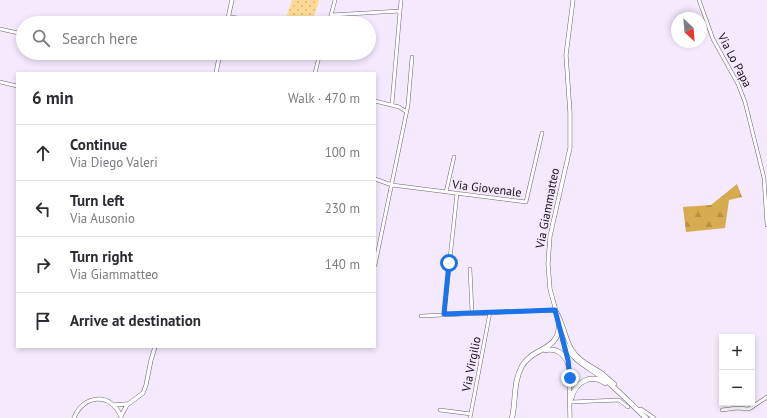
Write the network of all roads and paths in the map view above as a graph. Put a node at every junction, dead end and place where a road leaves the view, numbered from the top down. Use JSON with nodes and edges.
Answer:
{"nodes":[{"id":1,"x":232,"y":0,"type":"edge"},
{"id":2,"x":335,"y":0,"type":"edge"},
{"id":3,"x":401,"y":0,"type":"edge"},
{"id":4,"x":573,"y":0,"type":"edge"},
{"id":5,"x":699,"y":0,"type":"edge"},
{"id":6,"x":400,"y":11,"type":"junction"},
{"id":7,"x":331,"y":15,"type":"joint"},
{"id":8,"x":229,"y":16,"type":"edge"},
{"id":9,"x":0,"y":29,"type":"edge"},
{"id":10,"x":16,"y":32,"type":"edge"},
{"id":11,"x":412,"y":57,"type":"dead end"},
{"id":12,"x":219,"y":60,"type":"edge"},
{"id":13,"x":318,"y":60,"type":"edge"},
{"id":14,"x":216,"y":72,"type":"edge"},
{"id":15,"x":315,"y":72,"type":"edge"},
{"id":16,"x":0,"y":82,"type":"edge"},
{"id":17,"x":16,"y":86,"type":"edge"},
{"id":18,"x":376,"y":101,"type":"edge"},
{"id":19,"x":392,"y":104,"type":"junction"},
{"id":20,"x":407,"y":112,"type":"junction"},
{"id":21,"x":542,"y":133,"type":"dead end"},
{"id":22,"x":454,"y":156,"type":"dead end"},
{"id":23,"x":376,"y":179,"type":"edge"},
{"id":24,"x":392,"y":185,"type":"junction"},
{"id":25,"x":446,"y":192,"type":"junction"},
{"id":26,"x":766,"y":192,"type":"edge"},
{"id":27,"x":457,"y":193,"type":"junction"},
{"id":28,"x":767,"y":225,"type":"edge"},
{"id":29,"x":376,"y":260,"type":"edge"},
{"id":30,"x":470,"y":269,"type":"dead end"},
{"id":31,"x":555,"y":310,"type":"junction"},
{"id":32,"x":490,"y":312,"type":"junction"},
{"id":33,"x":472,"y":313,"type":"junction"},
{"id":34,"x":444,"y":314,"type":"junction"},
{"id":35,"x":421,"y":316,"type":"dead end"},
{"id":36,"x":559,"y":325,"type":"junction"},
{"id":37,"x":563,"y":340,"type":"junction"},
{"id":38,"x":155,"y":348,"type":"edge"},
{"id":39,"x":538,"y":352,"type":"junction"},
{"id":40,"x":568,"y":363,"type":"junction"},
{"id":41,"x":615,"y":384,"type":"dead end"},
{"id":42,"x":767,"y":397,"type":"edge"},
{"id":43,"x":571,"y":400,"type":"junction"},
{"id":44,"x":130,"y":403,"type":"junction"},
{"id":45,"x":114,"y":405,"type":"junction"},
{"id":46,"x":628,"y":408,"type":"dead end"},
{"id":47,"x":440,"y":410,"type":"dead end"},
{"id":48,"x":639,"y":410,"type":"junction"},
{"id":49,"x":722,"y":410,"type":"dead end"},
{"id":50,"x":470,"y":416,"type":"edge"},
{"id":51,"x":121,"y":417,"type":"edge"},
{"id":52,"x":74,"y":418,"type":"edge"},
{"id":53,"x":512,"y":418,"type":"edge"},
{"id":54,"x":570,"y":418,"type":"edge"},
{"id":55,"x":643,"y":418,"type":"edge"},
{"id":56,"x":646,"y":418,"type":"edge"},
{"id":57,"x":654,"y":418,"type":"edge"}],
"edges":[{"from":1,"to":8,"type":"street"},
{"from":2,"to":7,"type":"street"},
{"from":3,"to":6,"type":"street"},
{"from":4,"to":31,"type":"street","name":"Via Giammatteo"},
{"from":5,"to":26,"type":"street","name":"Via Lo Papa"},
{"from":6,"to":7,"type":"street"},
{"from":6,"to":19,"type":"street"},
{"from":9,"to":10,"type":"street"},
{"from":11,"to":20,"type":"street"},
{"from":12,"to":14,"type":"street"},
{"from":13,"to":15,"type":"street"},
{"from":16,"to":17,"type":"street"},
{"from":18,"to":19,"type":"street"},
{"from":19,"to":20,"type":"street"},
{"from":20,"to":24,"type":"street"},
{"from":21,"to":27,"type":"street","name":"Via Giovenale"},
{"from":22,"to":25,"type":"street"},
{"from":23,"to":24,"type":"street","name":"Via Giovenale"},
{"from":24,"to":25,"type":"street","name":"Via Giovenale"},
{"from":24,"to":29,"type":"street"},
{"from":25,"to":27,"type":"street","name":"Via Giovenale"},
{"from":26,"to":28,"type":"street","name":"Via Lo Papa"},
{"from":27,"to":34,"type":"street"},
{"from":30,"to":33,"type":"street"},
{"from":31,"to":32,"type":"street"},
{"from":31,"to":36,"type":"street","name":"Via Giammatteo"},
{"from":31,"to":41,"type":"street"},
{"from":32,"to":33,"type":"street"},
{"from":32,"to":50,"type":"street","name":"Via Virgilio"},
{"from":33,"to":34,"type":"street"},
{"from":34,"to":35,"type":"street"},
{"from":36,"to":37,"type":"street","name":"Via Giammatteo"},
{"from":36,"to":39,"type":"highway"},
{"from":37,"to":40,"type":"street","name":"Via Giammatteo"},
{"from":37,"to":48,"type":"highway"},
{"from":38,"to":44,"type":"street"},
{"from":39,"to":40,"type":"highway"},
{"from":39,"to":53,"type":"highway"},
{"from":40,"to":43,"type":"street","name":"Via Giammatteo"},
{"from":42,"to":49,"type":"street"},
{"from":43,"to":46,"type":"street"},
{"from":43,"to":54,"type":"street","name":"Via Giammatteo"},
{"from":43,"to":55,"type":"highway"},
{"from":44,"to":45,"type":"street"},
{"from":44,"to":51,"type":"street"},
{"from":45,"to":51,"type":"street"},
{"from":45,"to":52,"type":"street"},
{"from":47,"to":50,"type":"street"},
{"from":48,"to":56,"type":"highway"},
{"from":48,"to":57,"type":"street"}]}
